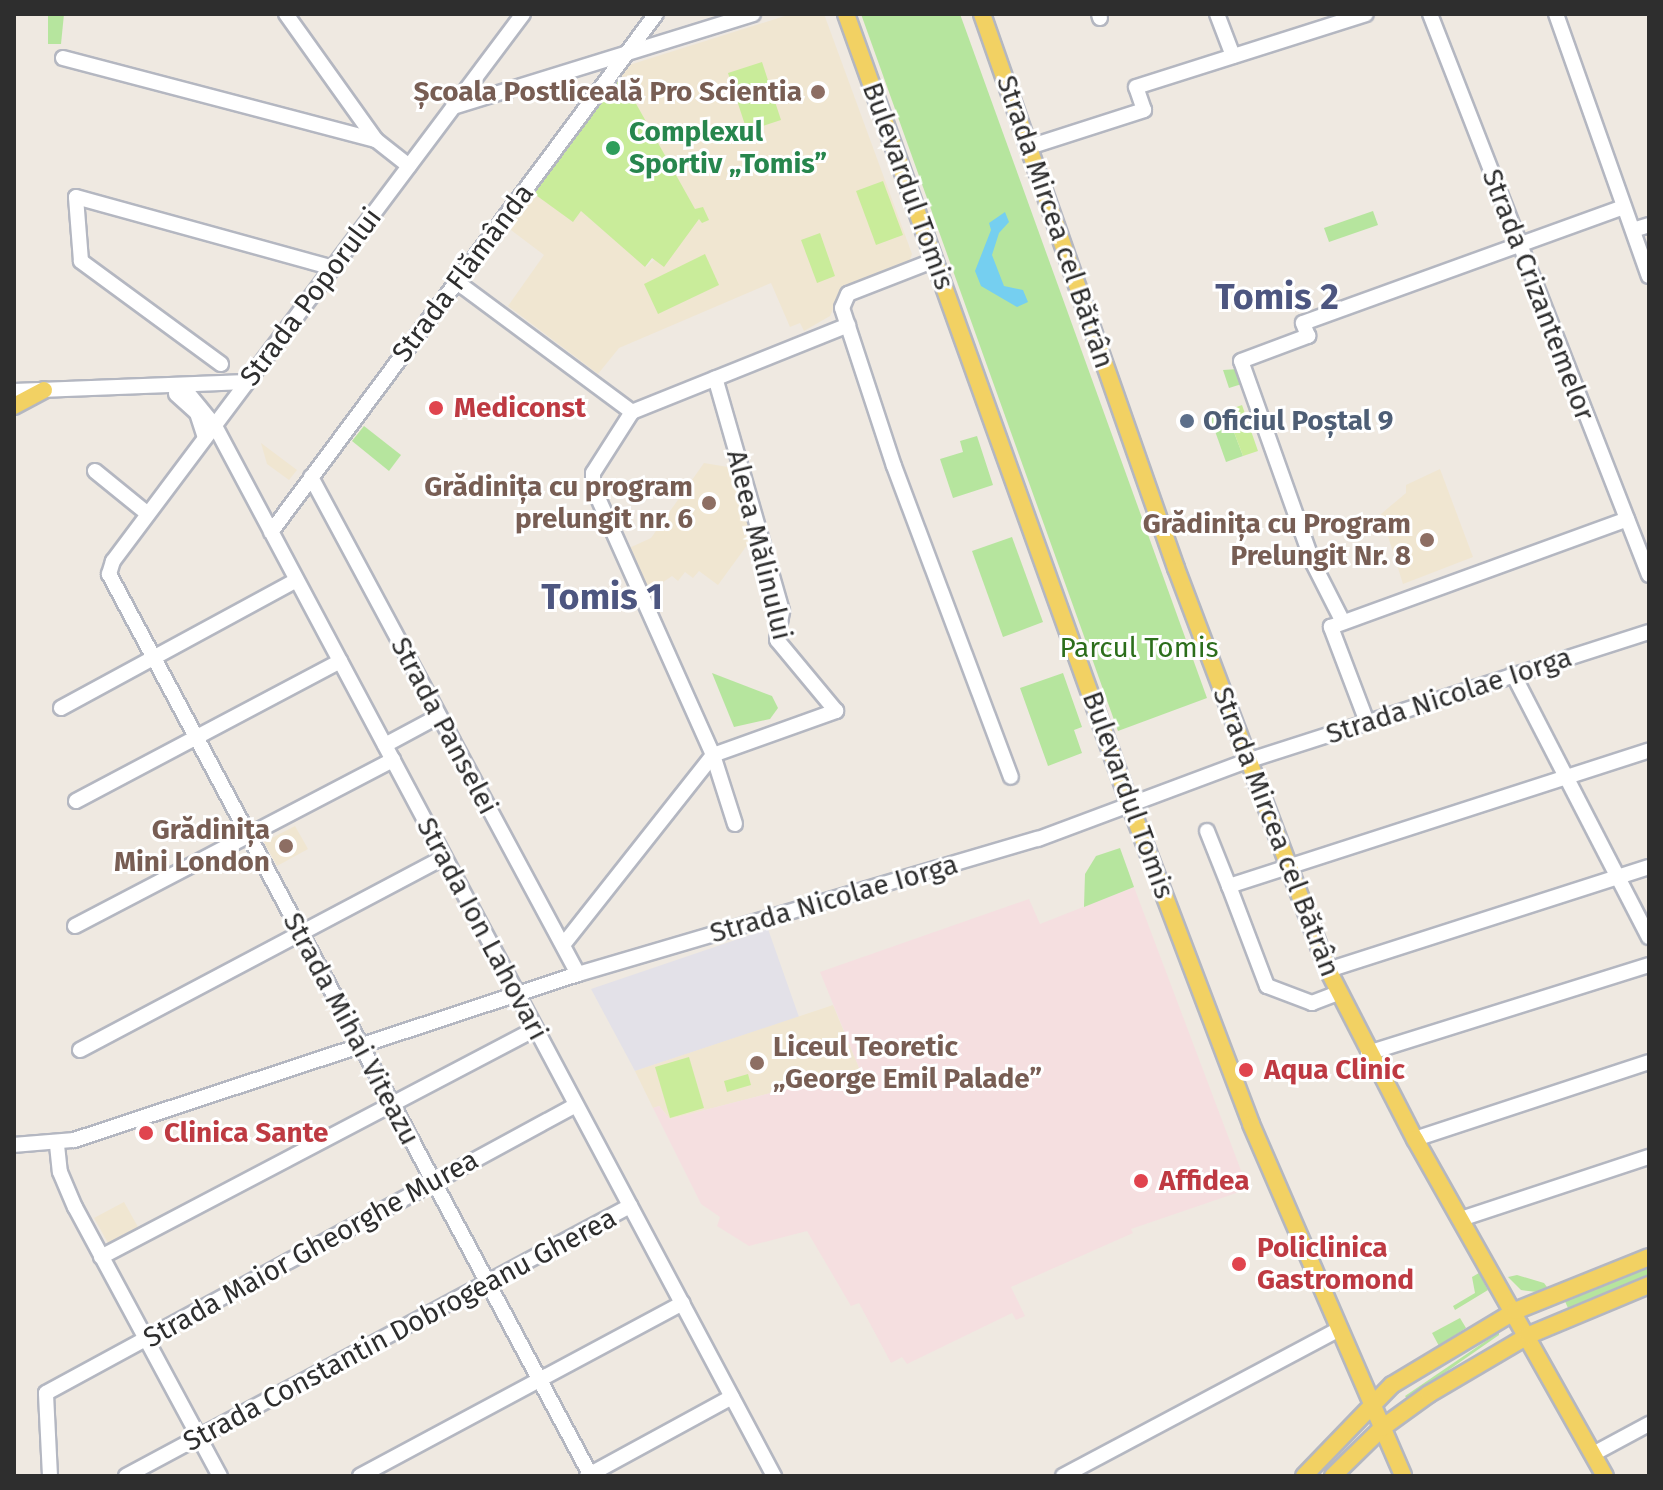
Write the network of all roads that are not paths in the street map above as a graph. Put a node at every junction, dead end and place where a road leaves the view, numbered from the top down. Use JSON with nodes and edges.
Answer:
{"nodes":[{"id":1,"x":286,"y":14,"type":"edge"},
{"id":2,"x":523,"y":14,"type":"edge"},
{"id":3,"x":656,"y":14,"type":"edge"},
{"id":4,"x":753,"y":14,"type":"edge"},
{"id":5,"x":846,"y":14,"type":"edge"},
{"id":6,"x":982,"y":14,"type":"edge"},
{"id":7,"x":1217,"y":14,"type":"edge"},
{"id":8,"x":1366,"y":14,"type":"edge"},
{"id":9,"x":1430,"y":14,"type":"edge"},
{"id":10,"x":1556,"y":14,"type":"edge"},
{"id":11,"x":1331,"y":19,"type":"edge"},
{"id":12,"x":626,"y":56,"type":"junction"},
{"id":13,"x":1233,"y":56,"type":"junction"},
{"id":14,"x":63,"y":58,"type":"dead end"},
{"id":15,"x":453,"y":107,"type":"junction"},
{"id":16,"x":376,"y":140,"type":"junction"},
{"id":17,"x":1029,"y":147,"type":"junction"},
{"id":18,"x":409,"y":166,"type":"junction"},
{"id":19,"x":1624,"y":207,"type":"junction"},
{"id":20,"x":1649,"y":225,"type":"edge"},
{"id":21,"x":1633,"y":230,"type":"junction"},
{"id":22,"x":1518,"y":246,"type":"junction"},
{"id":23,"x":935,"y":260,"type":"junction"},
{"id":24,"x":333,"y":268,"type":"junction"},
{"id":25,"x":1649,"y":276,"type":"edge"},
{"id":26,"x":457,"y":282,"type":"junction"},
{"id":27,"x":848,"y":325,"type":"junction"},
{"id":28,"x":221,"y":364,"type":"dead end"},
{"id":29,"x":715,"y":378,"type":"junction"},
{"id":30,"x":247,"y":382,"type":"junction"},
{"id":31,"x":161,"y":387,"type":"junction"},
{"id":32,"x":183,"y":387,"type":"junction"},
{"id":33,"x":44,"y":390,"type":"junction"},
{"id":34,"x":14,"y":391,"type":"edge"},
{"id":35,"x":14,"y":406,"type":"edge"},
{"id":36,"x":632,"y":412,"type":"junction"},
{"id":37,"x":215,"y":426,"type":"junction"},
{"id":38,"x":205,"y":438,"type":"junction"},
{"id":39,"x":95,"y":471,"type":"dead end"},
{"id":40,"x":311,"y":477,"type":"junction"},
{"id":41,"x":148,"y":514,"type":"junction"},
{"id":42,"x":1627,"y":519,"type":"junction"},
{"id":43,"x":271,"y":532,"type":"junction"},
{"id":44,"x":1649,"y":575,"type":"edge"},
{"id":45,"x":297,"y":580,"type":"junction"},
{"id":46,"x":111,"y":583,"type":"joint"},
{"id":47,"x":1337,"y":624,"type":"junction"},
{"id":48,"x":1649,"y":632,"type":"edge"},
{"id":49,"x":152,"y":658,"type":"junction"},
{"id":50,"x":340,"y":661,"type":"junction"},
{"id":51,"x":1513,"y":674,"type":"junction"},
{"id":52,"x":61,"y":708,"type":"dead end"},
{"id":53,"x":439,"y":716,"type":"junction"},
{"id":54,"x":1367,"y":722,"type":"junction"},
{"id":55,"x":195,"y":739,"type":"junction"},
{"id":56,"x":385,"y":745,"type":"junction"},
{"id":57,"x":1649,"y":750,"type":"edge"},
{"id":58,"x":713,"y":755,"type":"junction"},
{"id":59,"x":393,"y":760,"type":"junction"},
{"id":60,"x":1247,"y":761,"type":"junction"},
{"id":61,"x":1011,"y":777,"type":"dead end"},
{"id":62,"x":1566,"y":777,"type":"junction"},
{"id":63,"x":76,"y":801,"type":"dead end"},
{"id":64,"x":1130,"y":805,"type":"junction"},
{"id":65,"x":735,"y":824,"type":"dead end"},
{"id":66,"x":1207,"y":831,"type":"dead end"},
{"id":67,"x":247,"y":836,"type":"junction"},
{"id":68,"x":444,"y":857,"type":"junction"},
{"id":69,"x":1289,"y":865,"type":"junction"},
{"id":70,"x":1649,"y":867,"type":"edge"},
{"id":71,"x":1618,"y":877,"type":"junction"},
{"id":72,"x":1229,"y":886,"type":"junction"},
{"id":73,"x":75,"y":926,"type":"dead end"},
{"id":74,"x":300,"y":934,"type":"junction"},
{"id":75,"x":1649,"y":937,"type":"edge"},
{"id":76,"x":563,"y":945,"type":"junction"},
{"id":77,"x":1649,"y":965,"type":"edge"},
{"id":78,"x":1328,"y":970,"type":"junction"},
{"id":79,"x":578,"y":974,"type":"junction"},
{"id":80,"x":1338,"y":993,"type":"junction"},
{"id":81,"x":517,"y":994,"type":"junction"},
{"id":82,"x":536,"y":1029,"type":"junction"},
{"id":83,"x":360,"y":1046,"type":"junction"},
{"id":84,"x":80,"y":1050,"type":"dead end"},
{"id":85,"x":1368,"y":1053,"type":"junction"},
{"id":86,"x":1649,"y":1062,"type":"edge"},
{"id":87,"x":392,"y":1105,"type":"junction"},
{"id":88,"x":576,"y":1105,"type":"junction"},
{"id":89,"x":1415,"y":1139,"type":"junction"},
{"id":90,"x":14,"y":1145,"type":"edge"},
{"id":91,"x":57,"y":1145,"type":"junction"},
{"id":92,"x":1649,"y":1157,"type":"edge"},
{"id":93,"x":433,"y":1182,"type":"junction"},
{"id":94,"x":630,"y":1206,"type":"junction"},
{"id":95,"x":1461,"y":1219,"type":"junction"},
{"id":96,"x":101,"y":1257,"type":"junction"},
{"id":97,"x":1649,"y":1257,"type":"edge"},
{"id":98,"x":487,"y":1283,"type":"junction"},
{"id":99,"x":1649,"y":1285,"type":"edge"},
{"id":100,"x":682,"y":1303,"type":"junction"},
{"id":101,"x":1515,"y":1311,"type":"junction"},
{"id":102,"x":1339,"y":1329,"type":"junction"},
{"id":103,"x":1529,"y":1335,"type":"junction"},
{"id":104,"x":145,"y":1339,"type":"junction"},
{"id":105,"x":539,"y":1380,"type":"junction"},
{"id":106,"x":732,"y":1397,"type":"junction"},
{"id":107,"x":1370,"y":1405,"type":"junction"},
{"id":108,"x":1649,"y":1424,"type":"edge"},
{"id":109,"x":1382,"y":1428,"type":"junction"},
{"id":110,"x":199,"y":1437,"type":"junction"},
{"id":111,"x":1593,"y":1454,"type":"junction"},
{"id":112,"x":589,"y":1475,"type":"edge"},
{"id":113,"x":50,"y":1476,"type":"edge"},
{"id":114,"x":126,"y":1476,"type":"edge"},
{"id":115,"x":220,"y":1476,"type":"edge"},
{"id":116,"x":360,"y":1476,"type":"edge"},
{"id":117,"x":774,"y":1476,"type":"edge"},
{"id":118,"x":1063,"y":1476,"type":"edge"},
{"id":119,"x":1304,"y":1476,"type":"edge"},
{"id":120,"x":1333,"y":1476,"type":"edge"},
{"id":121,"x":1403,"y":1476,"type":"edge"},
{"id":122,"x":1605,"y":1476,"type":"edge"}],
"edges":[{"from":1,"to":16,"type":"street"},
{"from":2,"to":15,"type":"street","name":"Strada Poporului"},
{"from":3,"to":12,"type":"street","name":"Strada Flămânda"},
{"from":4,"to":12,"type":"street"},
{"from":5,"to":23,"type":"main road","name":"Bulevardul Tomis"},
{"from":6,"to":17,"type":"main road","name":"Strada Mircea cel Bătrân"},
{"from":7,"to":13,"type":"street"},
{"from":8,"to":11,"type":"street"},
{"from":9,"to":22,"type":"street","name":"Strada Crizantemelor"},
{"from":10,"to":19,"type":"street"},
{"from":11,"to":13,"type":"street"},
{"from":12,"to":15,"type":"street"},
{"from":12,"to":26,"type":"street","name":"Strada Flămânda"},
{"from":13,"to":17,"type":"street"},
{"from":14,"to":16,"type":"street"},
{"from":15,"to":18,"type":"street","name":"Strada Poporului"},
{"from":16,"to":18,"type":"street"},
{"from":17,"to":60,"type":"main road","name":"Strada Mircea cel Bătrân"},
{"from":18,"to":24,"type":"street","name":"Strada Poporului"},
{"from":19,"to":21,"type":"street"},
{"from":19,"to":22,"type":"street"},
{"from":20,"to":21,"type":"street"},
{"from":21,"to":25,"type":"street"},
{"from":22,"to":42,"type":"street","name":"Strada Crizantemelor"},
{"from":22,"to":47,"type":"street"},
{"from":23,"to":27,"type":"street"},
{"from":23,"to":64,"type":"main road","name":"Bulevardul Tomis"},
{"from":24,"to":28,"type":"street"},
{"from":24,"to":30,"type":"street","name":"Strada Poporului"},
{"from":26,"to":36,"type":"street"},
{"from":26,"to":40,"type":"street","name":"Strada Flămânda"},
{"from":27,"to":29,"type":"street"},
{"from":27,"to":61,"type":"street"},
{"from":29,"to":36,"type":"street"},
{"from":29,"to":58,"type":"street","name":"Aleea Mălinului"},
{"from":30,"to":32,"type":"street"},
{"from":30,"to":37,"type":"street","name":"Strada Poporului"},
{"from":31,"to":32,"type":"street"},
{"from":31,"to":33,"type":"street"},
{"from":31,"to":38,"type":"street"},
{"from":32,"to":37,"type":"street","name":"Strada Ion Lahovari"},
{"from":33,"to":34,"type":"street"},
{"from":33,"to":35,"type":"main road"},
{"from":36,"to":58,"type":"street"},
{"from":37,"to":38,"type":"street","name":"Strada Poporului"},
{"from":37,"to":43,"type":"street","name":"Strada Ion Lahovari"},
{"from":38,"to":41,"type":"street","name":"Strada Poporului"},
{"from":39,"to":41,"type":"street"},
{"from":40,"to":43,"type":"street","name":"Strada Flămânda"},
{"from":40,"to":53,"type":"street","name":"Strada Panselei"},
{"from":41,"to":46,"type":"street","name":"Strada Poporului"},
{"from":42,"to":44,"type":"street","name":"Strada Crizantemelor"},
{"from":42,"to":47,"type":"street"},
{"from":43,"to":45,"type":"street","name":"Strada Ion Lahovari"},
{"from":45,"to":49,"type":"street"},
{"from":45,"to":50,"type":"street","name":"Strada Ion Lahovari"},
{"from":46,"to":49,"type":"street","name":"Strada Mihai Viteazu"},
{"from":47,"to":54,"type":"street"},
{"from":48,"to":51,"type":"street","name":"Strada Nicolae Iorga"},
{"from":49,"to":52,"type":"street"},
{"from":49,"to":55,"type":"street","name":"Strada Mihai Viteazu"},
{"from":50,"to":55,"type":"street"},
{"from":50,"to":56,"type":"street","name":"Strada Ion Lahovari"},
{"from":51,"to":54,"type":"street","name":"Strada Nicolae Iorga"},
{"from":51,"to":62,"type":"street"},
{"from":53,"to":56,"type":"street"},
{"from":53,"to":76,"type":"street","name":"Strada Panselei"},
{"from":54,"to":60,"type":"street","name":"Strada Nicolae Iorga"},
{"from":55,"to":63,"type":"street"},
{"from":55,"to":67,"type":"street","name":"Strada Mihai Viteazu"},
{"from":56,"to":59,"type":"street","name":"Strada Ion Lahovari"},
{"from":57,"to":62,"type":"street"},
{"from":58,"to":65,"type":"street"},
{"from":58,"to":76,"type":"street"},
{"from":59,"to":67,"type":"street"},
{"from":59,"to":68,"type":"street","name":"Strada Ion Lahovari"},
{"from":60,"to":64,"type":"street","name":"Strada Nicolae Iorga"},
{"from":60,"to":69,"type":"main road","name":"Strada Mircea cel Bătrân"},
{"from":62,"to":69,"type":"street"},
{"from":62,"to":71,"type":"street"},
{"from":64,"to":79,"type":"street","name":"Strada Nicolae Iorga"},
{"from":64,"to":102,"type":"main road","name":"Bulevardul Tomis"},
{"from":66,"to":72,"type":"street"},
{"from":67,"to":73,"type":"street"},
{"from":67,"to":74,"type":"street","name":"Strada Mihai Viteazu"},
{"from":68,"to":74,"type":"street"},
{"from":68,"to":81,"type":"street","name":"Strada Ion Lahovari"},
{"from":69,"to":72,"type":"street"},
{"from":69,"to":78,"type":"main road","name":"Strada Mircea cel Bătrân"},
{"from":70,"to":71,"type":"street"},
{"from":71,"to":75,"type":"street"},
{"from":71,"to":78,"type":"street"},
{"from":72,"to":80,"type":"street"},
{"from":74,"to":83,"type":"street","name":"Strada Mihai Viteazu"},
{"from":74,"to":84,"type":"street"},
{"from":76,"to":79,"type":"street","name":"Strada Panselei"},
{"from":77,"to":85,"type":"street"},
{"from":78,"to":80,"type":"main road","name":"Strada Mircea cel Bătrân"},
{"from":79,"to":81,"type":"street","name":"Strada Nicolae Iorga"},
{"from":80,"to":85,"type":"main road","name":"Strada Mircea cel Bătrân"},
{"from":81,"to":82,"type":"street","name":"Strada Ion Lahovari"},
{"from":81,"to":83,"type":"street","name":"Strada Nicolae Iorga"},
{"from":82,"to":87,"type":"street"},
{"from":82,"to":88,"type":"street","name":"Strada Ion Lahovari"},
{"from":83,"to":87,"type":"street","name":"Strada Mihai Viteazu"},
{"from":83,"to":91,"type":"street","name":"Strada Nicolae Iorga"},
{"from":85,"to":89,"type":"main road","name":"Strada Mircea cel Bătrân"},
{"from":86,"to":89,"type":"street"},
{"from":87,"to":93,"type":"street","name":"Strada Mihai Viteazu"},
{"from":87,"to":96,"type":"street"},
{"from":88,"to":93,"type":"street","name":"Strada Maior Gheorghe Murea"},
{"from":88,"to":94,"type":"street","name":"Strada Ion Lahovari"},
{"from":89,"to":95,"type":"main road","name":"Strada Mircea cel Bătrân"},
{"from":90,"to":91,"type":"street","name":"Strada Nicolae Iorga"},
{"from":91,"to":96,"type":"street"},
{"from":92,"to":95,"type":"street"},
{"from":93,"to":98,"type":"street","name":"Strada Mihai Viteazu"},
{"from":93,"to":104,"type":"street","name":"Strada Maior Gheorghe Murea"},
{"from":94,"to":98,"type":"street","name":"Strada Constantin Dobrogeanu Gherea"},
{"from":94,"to":100,"type":"street","name":"Strada Ion Lahovari"},
{"from":95,"to":101,"type":"main road","name":"Strada Mircea cel Bătrân"},
{"from":96,"to":104,"type":"street"},
{"from":97,"to":101,"type":"main road"},
{"from":98,"to":105,"type":"street","name":"Strada Mihai Viteazu"},
{"from":98,"to":110,"type":"street","name":"Strada Constantin Dobrogeanu Gherea"},
{"from":99,"to":103,"type":"main road"},
{"from":100,"to":105,"type":"street"},
{"from":100,"to":106,"type":"street","name":"Strada Ion Lahovari"},
{"from":101,"to":103,"type":"main road","name":"Strada Mircea cel Bătrân"},
{"from":101,"to":107,"type":"main road"},
{"from":102,"to":107,"type":"main road","name":"Bulevardul Tomis"},
{"from":102,"to":118,"type":"street"},
{"from":103,"to":109,"type":"main road"},
{"from":103,"to":111,"type":"main road","name":"Strada Mircea cel Bătrân"},
{"from":104,"to":110,"type":"street"},
{"from":104,"to":113,"type":"street","name":"Strada Maior Gheorghe Murea"},
{"from":105,"to":112,"type":"street","name":"Strada Mihai Viteazu"},
{"from":105,"to":116,"type":"street"},
{"from":106,"to":112,"type":"street"},
{"from":106,"to":117,"type":"street","name":"Strada Ion Lahovari"},
{"from":107,"to":109,"type":"main road","name":"Bulevardul Tomis"},
{"from":107,"to":119,"type":"main road"},
{"from":108,"to":111,"type":"street"},
{"from":109,"to":120,"type":"main road"},
{"from":109,"to":121,"type":"main road","name":"Bulevardul Tomis"},
{"from":110,"to":114,"type":"street","name":"Strada Constantin Dobrogeanu Gherea"},
{"from":110,"to":115,"type":"street"},
{"from":111,"to":122,"type":"main road","name":"Strada Mircea cel Bătrân"}]}
